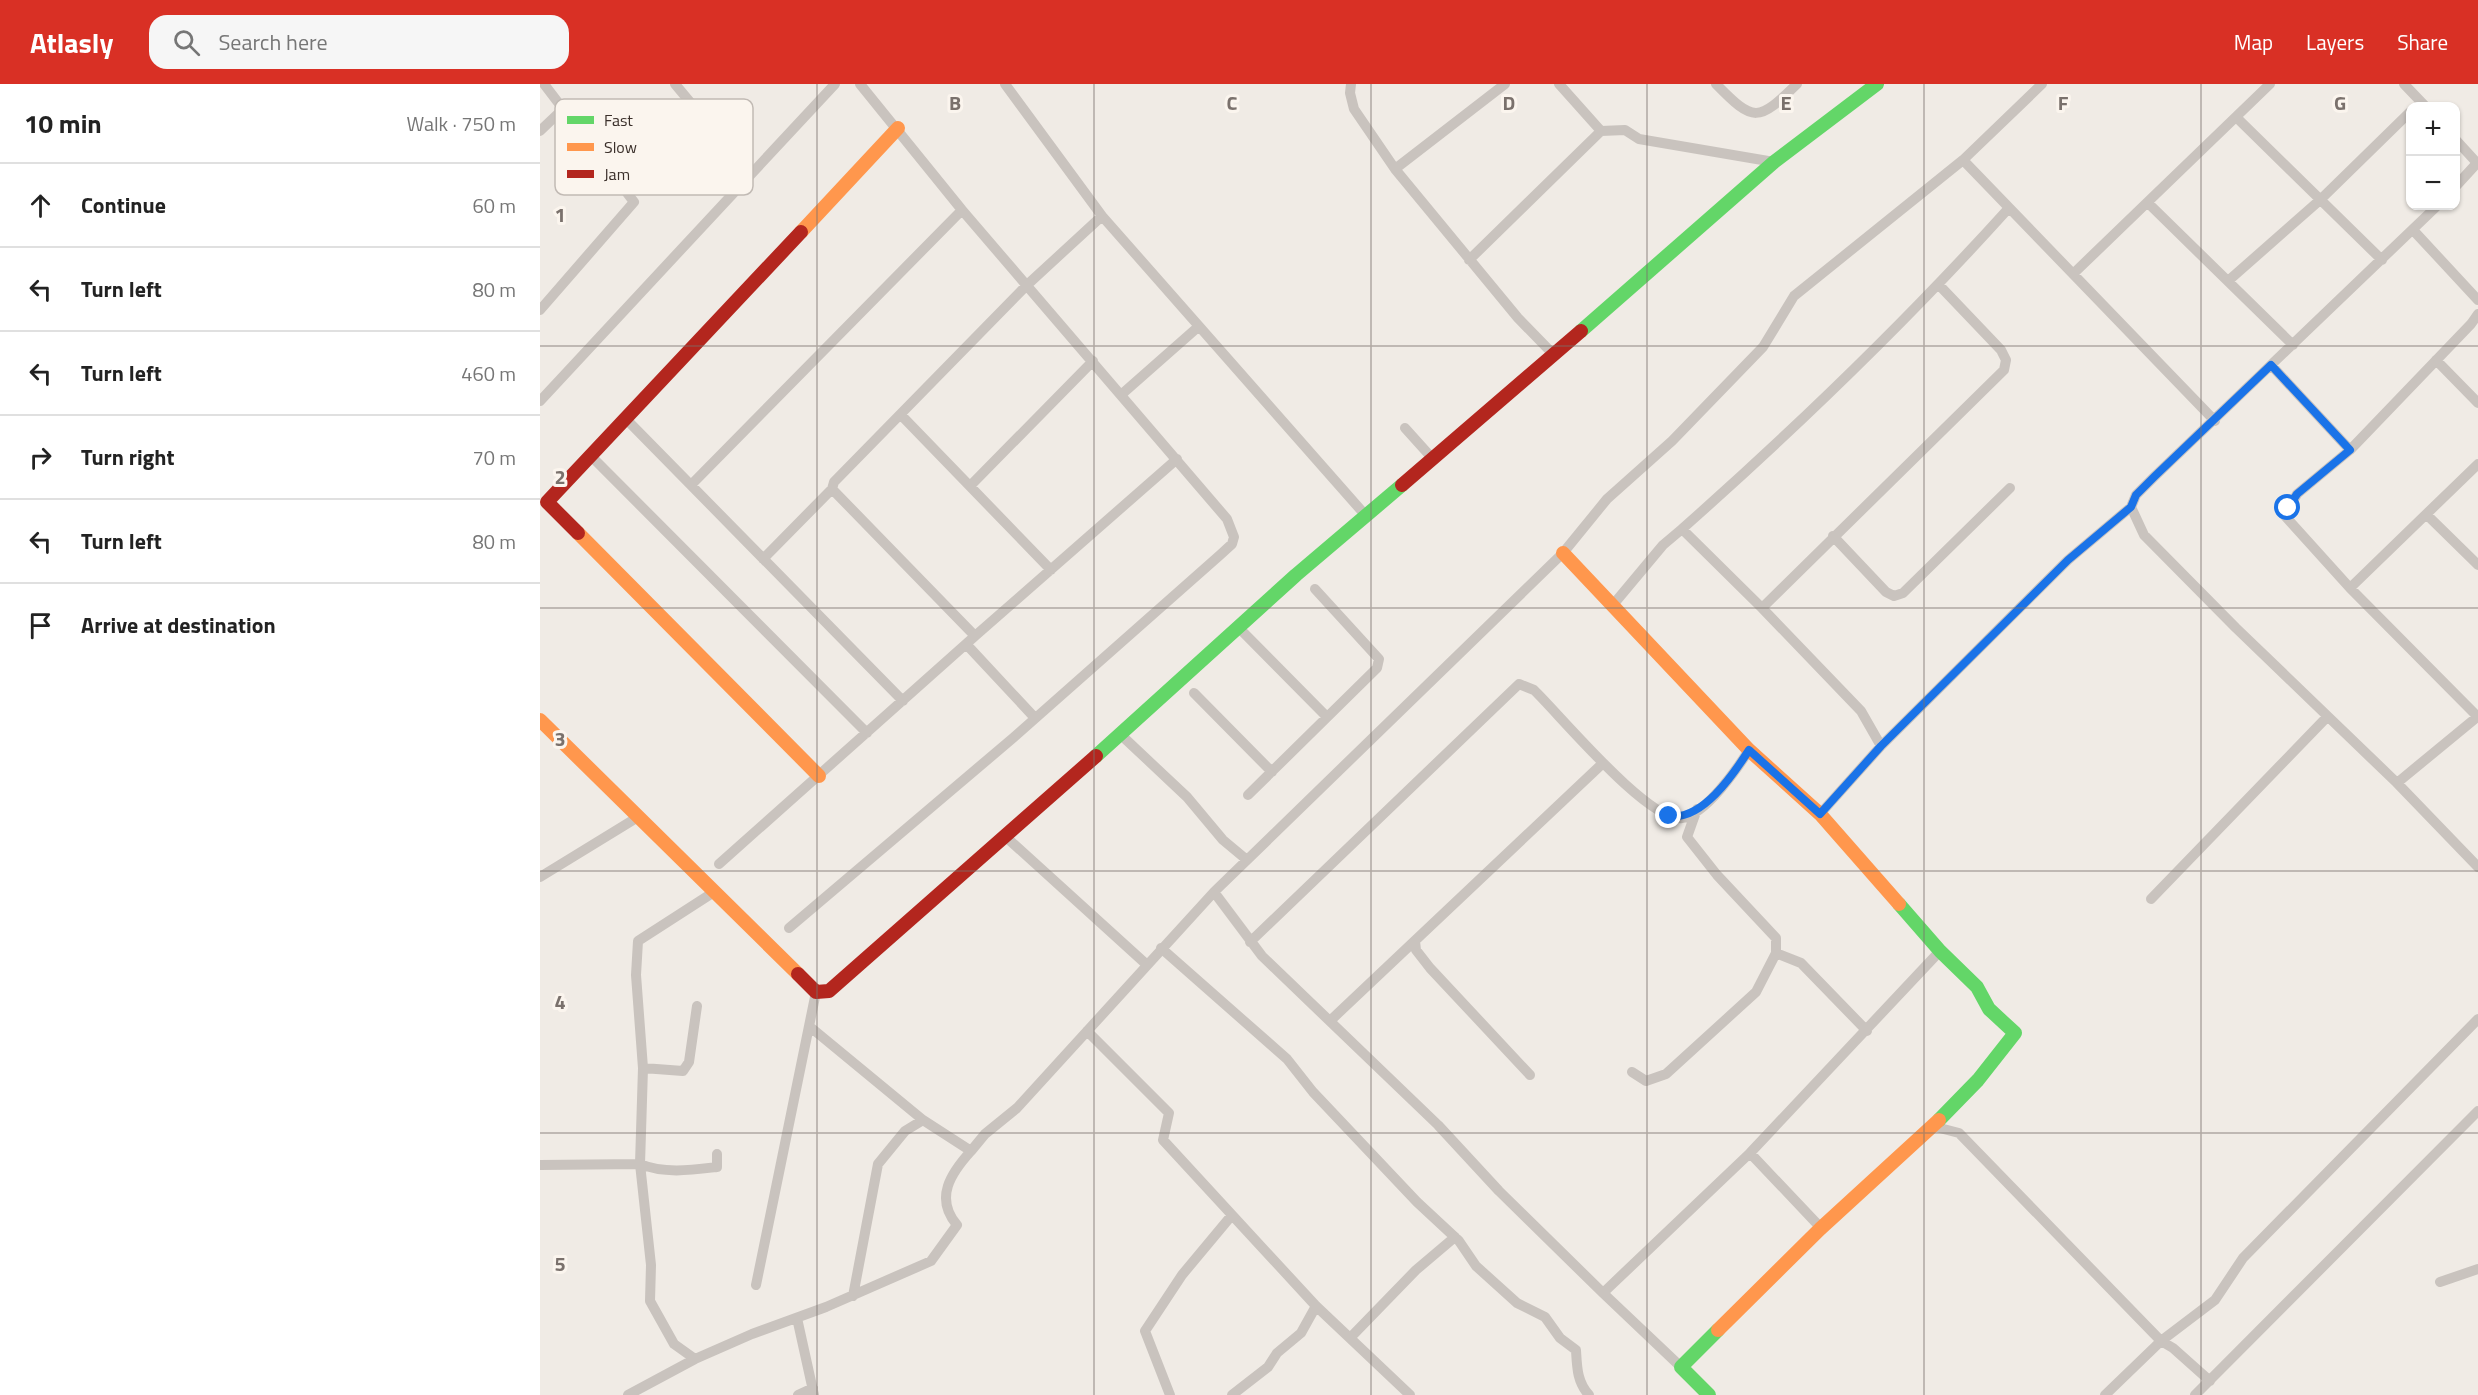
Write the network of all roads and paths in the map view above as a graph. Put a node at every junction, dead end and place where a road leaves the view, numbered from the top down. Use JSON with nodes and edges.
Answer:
{"nodes":[{"id":1,"x":544,"y":84,"type":"edge"},
{"id":2,"x":675,"y":84,"type":"edge"},
{"id":3,"x":835,"y":84,"type":"edge"},
{"id":4,"x":860,"y":84,"type":"edge"},
{"id":5,"x":1005,"y":84,"type":"edge"},
{"id":6,"x":1351,"y":84,"type":"edge"},
{"id":7,"x":1505,"y":84,"type":"edge"},
{"id":8,"x":1559,"y":84,"type":"edge"},
{"id":9,"x":1716,"y":84,"type":"edge"},
{"id":10,"x":1797,"y":84,"type":"edge"},
{"id":11,"x":1877,"y":84,"type":"edge"},
{"id":12,"x":2042,"y":84,"type":"edge"},
{"id":13,"x":2270,"y":84,"type":"edge"},
{"id":14,"x":2404,"y":84,"type":"edge"},
{"id":15,"x":555,"y":99,"type":"edge"},
{"id":16,"x":688,"y":99,"type":"edge"},
{"id":17,"x":2418,"y":102,"type":"edge"},
{"id":18,"x":2406,"y":116,"type":"edge"},
{"id":19,"x":555,"y":117,"type":"edge"},
{"id":20,"x":2236,"y":117,"type":"junction"},
{"id":21,"x":898,"y":128,"type":"junction"},
{"id":22,"x":540,"y":131,"type":"edge"},
{"id":23,"x":1601,"y":131,"type":"junction"},
{"id":24,"x":2460,"y":144,"type":"edge"},
{"id":25,"x":1963,"y":160,"type":"junction"},
{"id":26,"x":1774,"y":162,"type":"junction"},
{"id":27,"x":2478,"y":163,"type":"edge"},
{"id":28,"x":1395,"y":169,"type":"junction"},
{"id":29,"x":753,"y":171,"type":"edge"},
{"id":30,"x":2460,"y":182,"type":"edge"},
{"id":31,"x":629,"y":195,"type":"edge"},
{"id":32,"x":731,"y":195,"type":"edge"},
{"id":33,"x":2320,"y":200,"type":"junction"},
{"id":34,"x":2148,"y":202,"type":"junction"},
{"id":35,"x":2008,"y":209,"type":"junction"},
{"id":36,"x":962,"y":210,"type":"junction"},
{"id":37,"x":2433,"y":210,"type":"edge"},
{"id":38,"x":1102,"y":216,"type":"junction"},
{"id":39,"x":2413,"y":230,"type":"junction"},
{"id":40,"x":1469,"y":260,"type":"junction"},
{"id":41,"x":2382,"y":260,"type":"junction"},
{"id":42,"x":2073,"y":274,"type":"junction"},
{"id":43,"x":2228,"y":281,"type":"junction"},
{"id":44,"x":1027,"y":285,"type":"junction"},
{"id":45,"x":1939,"y":285,"type":"junction"},
{"id":46,"x":2478,"y":300,"type":"edge"},
{"id":47,"x":540,"y":310,"type":"edge"},
{"id":48,"x":2478,"y":314,"type":"edge"},
{"id":49,"x":1198,"y":327,"type":"junction"},
{"id":50,"x":2293,"y":345,"type":"junction"},
{"id":51,"x":1554,"y":355,"type":"junction"},
{"id":52,"x":2436,"y":360,"type":"junction"},
{"id":53,"x":1094,"y":361,"type":"junction"},
{"id":54,"x":2271,"y":365,"type":"junction"},
{"id":55,"x":1122,"y":394,"type":"junction"},
{"id":56,"x":540,"y":401,"type":"edge"},
{"id":57,"x":2478,"y":403,"type":"edge"},
{"id":58,"x":901,"y":415,"type":"junction"},
{"id":59,"x":626,"y":419,"type":"junction"},
{"id":60,"x":2215,"y":421,"type":"junction"},
{"id":61,"x":1405,"y":428,"type":"dead end"},
{"id":62,"x":2350,"y":450,"type":"junction"},
{"id":63,"x":591,"y":456,"type":"junction"},
{"id":64,"x":1432,"y":458,"type":"junction"},
{"id":65,"x":1177,"y":459,"type":"junction"},
{"id":66,"x":2478,"y":464,"type":"edge"},
{"id":67,"x":691,"y":485,"type":"junction"},
{"id":68,"x":970,"y":485,"type":"junction"},
{"id":69,"x":2010,"y":488,"type":"dead end"},
{"id":70,"x":832,"y":489,"type":"junction"},
{"id":71,"x":2131,"y":507,"type":"junction"},
{"id":72,"x":2427,"y":514,"type":"junction"},
{"id":73,"x":1367,"y":517,"type":"junction"},
{"id":74,"x":1682,"y":529,"type":"junction"},
{"id":75,"x":1833,"y":537,"type":"junction"},
{"id":76,"x":1563,"y":553,"type":"junction"},
{"id":77,"x":763,"y":559,"type":"junction"},
{"id":78,"x":2478,"y":565,"type":"edge"},
{"id":79,"x":1051,"y":570,"type":"junction"},
{"id":80,"x":2350,"y":588,"type":"junction"},
{"id":81,"x":1315,"y":589,"type":"dead end"},
{"id":82,"x":1612,"y":606,"type":"junction"},
{"id":83,"x":1762,"y":608,"type":"junction"},
{"id":84,"x":1238,"y":627,"type":"junction"},
{"id":85,"x":971,"y":641,"type":"junction"},
{"id":86,"x":1194,"y":693,"type":"dead end"},
{"id":87,"x":903,"y":701,"type":"junction"},
{"id":88,"x":1326,"y":717,"type":"junction"},
{"id":89,"x":2326,"y":717,"type":"junction"},
{"id":90,"x":2478,"y":717,"type":"edge"},
{"id":91,"x":1035,"y":718,"type":"junction"},
{"id":92,"x":540,"y":720,"type":"edge"},
{"id":93,"x":867,"y":733,"type":"junction"},
{"id":94,"x":1120,"y":734,"type":"junction"},
{"id":95,"x":1881,"y":746,"type":"junction"},
{"id":96,"x":1749,"y":750,"type":"junction"},
{"id":97,"x":1603,"y":763,"type":"junction"},
{"id":98,"x":1272,"y":772,"type":"junction"},
{"id":99,"x":819,"y":776,"type":"junction"},
{"id":100,"x":2397,"y":783,"type":"junction"},
{"id":101,"x":1248,"y":795,"type":"dead end"},
{"id":102,"x":1698,"y":809,"type":"junction"},
{"id":103,"x":1820,"y":814,"type":"junction"},
{"id":104,"x":638,"y":817,"type":"junction"},
{"id":105,"x":1006,"y":837,"type":"junction"},
{"id":106,"x":1247,"y":860,"type":"junction"},
{"id":107,"x":719,"y":864,"type":"dead end"},
{"id":108,"x":2478,"y":867,"type":"edge"},
{"id":109,"x":540,"y":877,"type":"edge"},
{"id":110,"x":714,"y":892,"type":"junction"},
{"id":111,"x":1214,"y":892,"type":"junction"},
{"id":112,"x":2151,"y":899,"type":"dead end"},
{"id":113,"x":789,"y":928,"type":"dead end"},
{"id":114,"x":1415,"y":941,"type":"junction"},
{"id":115,"x":1250,"y":942,"type":"junction"},
{"id":116,"x":1161,"y":948,"type":"junction"},
{"id":117,"x":1940,"y":951,"type":"junction"},
{"id":118,"x":1776,"y":952,"type":"junction"},
{"id":119,"x":1146,"y":964,"type":"junction"},
{"id":120,"x":816,"y":992,"type":"junction"},
{"id":121,"x":697,"y":1006,"type":"dead end"},
{"id":122,"x":2478,"y":1019,"type":"edge"},
{"id":123,"x":1331,"y":1020,"type":"junction"},
{"id":124,"x":808,"y":1026,"type":"junction"},
{"id":125,"x":1087,"y":1031,"type":"junction"},
{"id":126,"x":1867,"y":1031,"type":"junction"},
{"id":127,"x":643,"y":1068,"type":"junction"},
{"id":128,"x":1632,"y":1072,"type":"dead end"},
{"id":129,"x":1530,"y":1075,"type":"dead end"},
{"id":130,"x":2478,"y":1112,"type":"edge"},
{"id":131,"x":923,"y":1120,"type":"junction"},
{"id":132,"x":1932,"y":1126,"type":"junction"},
{"id":133,"x":971,"y":1151,"type":"junction"},
{"id":134,"x":1750,"y":1153,"type":"junction"},
{"id":135,"x":717,"y":1154,"type":"dead end"},
{"id":136,"x":640,"y":1164,"type":"junction"},
{"id":137,"x":540,"y":1165,"type":"edge"},
{"id":138,"x":1232,"y":1215,"type":"junction"},
{"id":139,"x":1821,"y":1228,"type":"junction"},
{"id":140,"x":1455,"y":1237,"type":"junction"},
{"id":141,"x":2478,"y":1269,"type":"edge"},
{"id":142,"x":2440,"y":1282,"type":"dead end"},
{"id":143,"x":756,"y":1285,"type":"dead end"},
{"id":144,"x":1602,"y":1293,"type":"junction"},
{"id":145,"x":852,"y":1296,"type":"junction"},
{"id":146,"x":1316,"y":1306,"type":"junction"},
{"id":147,"x":798,"y":1318,"type":"junction"},
{"id":148,"x":1350,"y":1338,"type":"junction"},
{"id":149,"x":2160,"y":1341,"type":"junction"},
{"id":150,"x":695,"y":1359,"type":"junction"},
{"id":151,"x":1681,"y":1366,"type":"junction"},
{"id":152,"x":2210,"y":1381,"type":"junction"},
{"id":153,"x":813,"y":1391,"type":"edge"},
{"id":154,"x":628,"y":1395,"type":"edge"},
{"id":155,"x":798,"y":1395,"type":"edge"},
{"id":156,"x":1170,"y":1395,"type":"edge"},
{"id":157,"x":1232,"y":1395,"type":"edge"},
{"id":158,"x":1410,"y":1395,"type":"edge"},
{"id":159,"x":1589,"y":1395,"type":"edge"},
{"id":160,"x":1709,"y":1395,"type":"edge"},
{"id":161,"x":2105,"y":1395,"type":"edge"},
{"id":162,"x":2195,"y":1395,"type":"edge"}],
"edges":[{"from":1,"to":15,"type":"street"},
{"from":2,"to":16,"type":"street"},
{"from":3,"to":29,"type":"street"},
{"from":4,"to":21,"type":"street"},
{"from":5,"to":38,"type":"street"},
{"from":6,"to":28,"type":"street"},
{"from":7,"to":28,"type":"street"},
{"from":8,"to":23,"type":"street"},
{"from":9,"to":10,"type":"street"},
{"from":11,"to":26,"type":"street"},
{"from":12,"to":25,"type":"street"},
{"from":13,"to":20,"type":"street"},
{"from":14,"to":17,"type":"street"},
{"from":18,"to":33,"type":"street"},
{"from":19,"to":22,"type":"street"},
{"from":20,"to":33,"type":"street"},
{"from":20,"to":34,"type":"street"},
{"from":21,"to":36,"type":"street"},
{"from":21,"to":59,"type":"street"},
{"from":23,"to":26,"type":"street"},
{"from":23,"to":40,"type":"street"},
{"from":24,"to":27,"type":"street"},
{"from":25,"to":35,"type":"street"},
{"from":25,"to":76,"type":"street"},
{"from":26,"to":51,"type":"street"},
{"from":27,"to":30,"type":"street"},
{"from":28,"to":40,"type":"street"},
{"from":31,"to":47,"type":"street"},
{"from":32,"to":56,"type":"street"},
{"from":33,"to":41,"type":"street"},
{"from":33,"to":43,"type":"street"},
{"from":34,"to":42,"type":"street"},
{"from":34,"to":43,"type":"street"},
{"from":35,"to":42,"type":"street"},
{"from":35,"to":45,"type":"street"},
{"from":36,"to":44,"type":"street"},
{"from":36,"to":67,"type":"street"},
{"from":37,"to":39,"type":"street"},
{"from":38,"to":44,"type":"street"},
{"from":38,"to":49,"type":"street"},
{"from":39,"to":41,"type":"street"},
{"from":39,"to":46,"type":"street"},
{"from":40,"to":51,"type":"street"},
{"from":41,"to":50,"type":"street"},
{"from":42,"to":60,"type":"street"},
{"from":43,"to":50,"type":"street"},
{"from":44,"to":53,"type":"street"},
{"from":44,"to":58,"type":"street"},
{"from":45,"to":74,"type":"street"},
{"from":45,"to":75,"type":"street"},
{"from":48,"to":52,"type":"street"},
{"from":49,"to":55,"type":"street"},
{"from":49,"to":73,"type":"street"},
{"from":50,"to":54,"type":"street"},
{"from":51,"to":64,"type":"street"},
{"from":52,"to":57,"type":"street"},
{"from":52,"to":62,"type":"street"},
{"from":53,"to":55,"type":"street"},
{"from":53,"to":68,"type":"street"},
{"from":54,"to":60,"type":"street"},
{"from":54,"to":62,"type":"street"},
{"from":55,"to":65,"type":"street"},
{"from":58,"to":68,"type":"street"},
{"from":58,"to":70,"type":"street"},
{"from":59,"to":63,"type":"street"},
{"from":59,"to":67,"type":"street"},
{"from":60,"to":71,"type":"street"},
{"from":61,"to":64,"type":"street"},
{"from":62,"to":80,"type":"street"},
{"from":63,"to":93,"type":"street"},
{"from":63,"to":99,"type":"street"},
{"from":64,"to":73,"type":"street"},
{"from":65,"to":79,"type":"street"},
{"from":65,"to":91,"type":"street"},
{"from":66,"to":72,"type":"street"},
{"from":67,"to":77,"type":"street"},
{"from":68,"to":79,"type":"street"},
{"from":69,"to":75,"type":"street"},
{"from":70,"to":77,"type":"street"},
{"from":70,"to":85,"type":"street"},
{"from":71,"to":89,"type":"street"},
{"from":71,"to":95,"type":"street"},
{"from":72,"to":78,"type":"street"},
{"from":72,"to":80,"type":"street"},
{"from":73,"to":84,"type":"street"},
{"from":74,"to":82,"type":"street"},
{"from":74,"to":83,"type":"street"},
{"from":75,"to":83,"type":"street"},
{"from":76,"to":82,"type":"street"},
{"from":76,"to":106,"type":"street"},
{"from":77,"to":87,"type":"street"},
{"from":79,"to":85,"type":"street"},
{"from":80,"to":90,"type":"street"},
{"from":81,"to":88,"type":"street"},
{"from":82,"to":96,"type":"street"},
{"from":83,"to":95,"type":"street"},
{"from":84,"to":88,"type":"street"},
{"from":84,"to":94,"type":"street"},
{"from":85,"to":87,"type":"street"},
{"from":85,"to":91,"type":"street"},
{"from":86,"to":98,"type":"street"},
{"from":87,"to":93,"type":"street"},
{"from":88,"to":98,"type":"street"},
{"from":89,"to":100,"type":"street"},
{"from":89,"to":112,"type":"street"},
{"from":90,"to":100,"type":"street"},
{"from":91,"to":113,"type":"street"},
{"from":92,"to":104,"type":"street"},
{"from":93,"to":99,"type":"street"},
{"from":94,"to":105,"type":"street"},
{"from":94,"to":106,"type":"street"},
{"from":95,"to":103,"type":"street"},
{"from":96,"to":102,"type":"street"},
{"from":96,"to":103,"type":"street"},
{"from":97,"to":102,"type":"street"},
{"from":97,"to":114,"type":"street"},
{"from":97,"to":115,"type":"street"},
{"from":98,"to":101,"type":"street"},
{"from":99,"to":107,"type":"street"},
{"from":100,"to":108,"type":"street"},
{"from":102,"to":118,"type":"street"},
{"from":103,"to":117,"type":"street"},
{"from":104,"to":109,"type":"street"},
{"from":104,"to":110,"type":"street"},
{"from":105,"to":119,"type":"street"},
{"from":105,"to":120,"type":"street"},
{"from":106,"to":111,"type":"street"},
{"from":110,"to":120,"type":"street"},
{"from":110,"to":127,"type":"street"},
{"from":111,"to":115,"type":"street"},
{"from":111,"to":116,"type":"street"},
{"from":114,"to":123,"type":"street"},
{"from":114,"to":129,"type":"street"},
{"from":115,"to":123,"type":"street"},
{"from":116,"to":119,"type":"street"},
{"from":116,"to":140,"type":"street"},
{"from":117,"to":126,"type":"street"},
{"from":117,"to":132,"type":"street"},
{"from":118,"to":126,"type":"street"},
{"from":118,"to":128,"type":"street"},
{"from":119,"to":125,"type":"street"},
{"from":120,"to":124,"type":"street"},
{"from":121,"to":127,"type":"street"},
{"from":122,"to":149,"type":"street"},
{"from":123,"to":144,"type":"street"},
{"from":124,"to":131,"type":"street"},
{"from":124,"to":143,"type":"street"},
{"from":125,"to":133,"type":"street"},
{"from":125,"to":138,"type":"street"},
{"from":126,"to":134,"type":"street"},
{"from":127,"to":136,"type":"street"},
{"from":130,"to":152,"type":"street"},
{"from":131,"to":133,"type":"street"},
{"from":131,"to":145,"type":"street"},
{"from":132,"to":139,"type":"street"},
{"from":132,"to":149,"type":"street"},
{"from":133,"to":145,"type":"street"},
{"from":134,"to":139,"type":"street"},
{"from":134,"to":144,"type":"street"},
{"from":135,"to":136,"type":"street"},
{"from":136,"to":137,"type":"street"},
{"from":136,"to":150,"type":"street"},
{"from":138,"to":146,"type":"street"},
{"from":138,"to":156,"type":"street"},
{"from":139,"to":151,"type":"street"},
{"from":140,"to":148,"type":"street"},
{"from":140,"to":159,"type":"street"},
{"from":141,"to":142,"type":"street"},
{"from":144,"to":151,"type":"street"},
{"from":145,"to":147,"type":"street"},
{"from":146,"to":148,"type":"street"},
{"from":146,"to":157,"type":"street"},
{"from":147,"to":150,"type":"street"},
{"from":147,"to":153,"type":"street"},
{"from":148,"to":158,"type":"street"},
{"from":149,"to":152,"type":"street"},
{"from":149,"to":161,"type":"street"},
{"from":150,"to":154,"type":"street"},
{"from":151,"to":160,"type":"street"},
{"from":152,"to":162,"type":"street"},
{"from":153,"to":155,"type":"street"}]}
